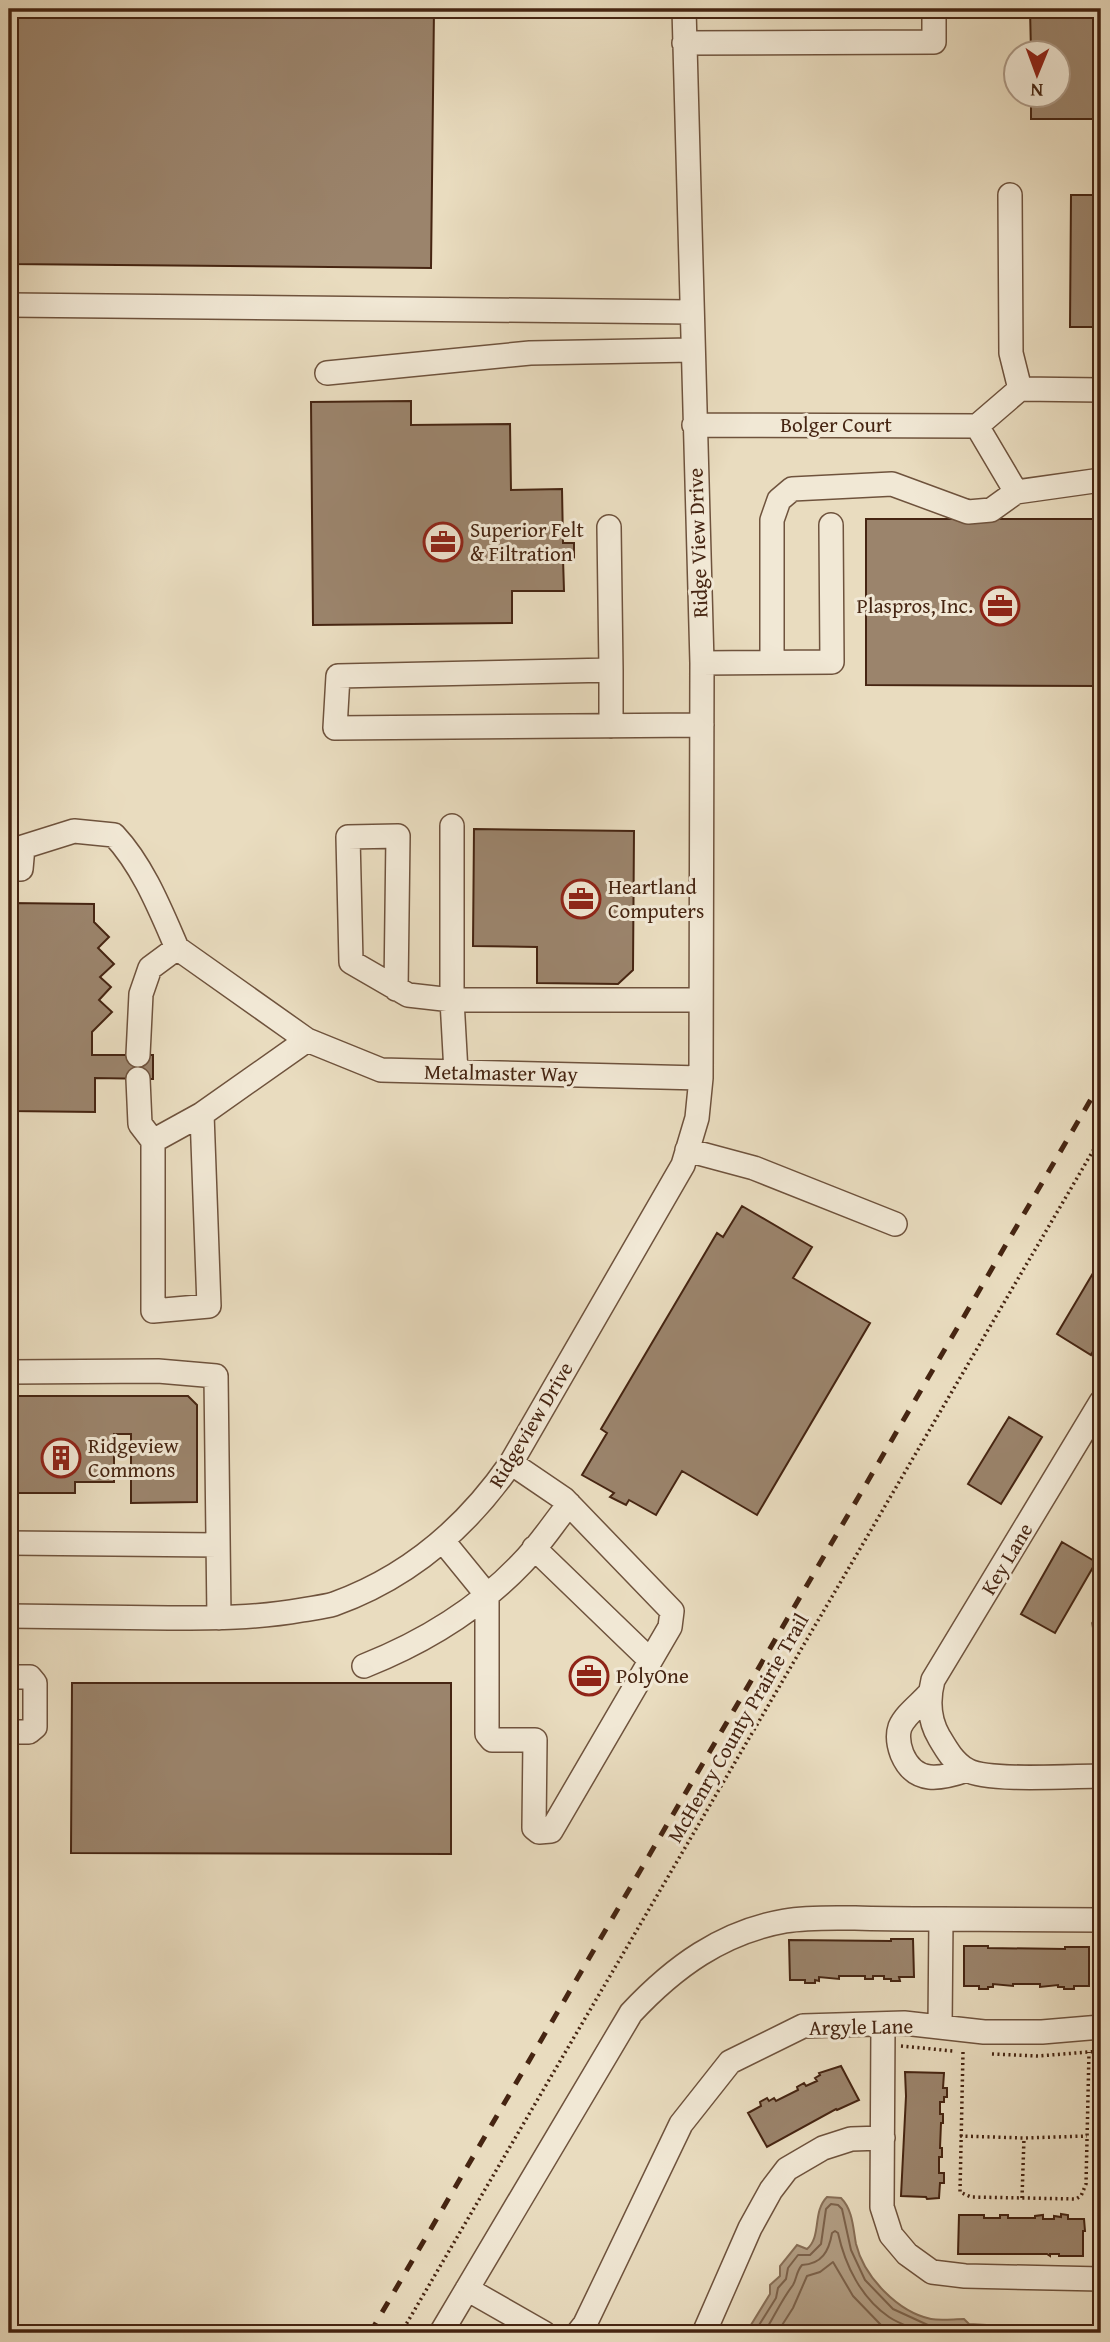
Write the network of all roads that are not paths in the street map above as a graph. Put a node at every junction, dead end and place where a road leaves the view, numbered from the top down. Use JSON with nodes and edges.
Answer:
{"nodes":[{"id":1,"x":684,"y":9,"type":"edge"},
{"id":2,"x":934,"y":9,"type":"edge"},
{"id":3,"x":684,"y":43,"type":"junction"},
{"id":4,"x":1010,"y":195,"type":"dead end"},
{"id":5,"x":9,"y":305,"type":"edge"},
{"id":6,"x":691,"y":312,"type":"junction"},
{"id":7,"x":692,"y":350,"type":"junction"},
{"id":8,"x":327,"y":373,"type":"dead end"},
{"id":9,"x":1020,"y":389,"type":"junction"},
{"id":10,"x":1101,"y":390,"type":"edge"},
{"id":11,"x":694,"y":425,"type":"junction"},
{"id":12,"x":977,"y":426,"type":"junction"},
{"id":13,"x":1101,"y":481,"type":"edge"},
{"id":14,"x":1016,"y":492,"type":"junction"},
{"id":15,"x":831,"y":525,"type":"dead end"},
{"id":16,"x":609,"y":527,"type":"dead end"},
{"id":17,"x":772,"y":662,"type":"junction"},
{"id":18,"x":702,"y":663,"type":"junction"},
{"id":19,"x":611,"y":670,"type":"junction"},
{"id":20,"x":702,"y":725,"type":"junction"},
{"id":21,"x":611,"y":726,"type":"junction"},
{"id":22,"x":452,"y":826,"type":"dead end"},
{"id":23,"x":9,"y":869,"type":"edge"},
{"id":24,"x":177,"y":947,"type":"junction"},
{"id":25,"x":396,"y":989,"type":"junction"},
{"id":26,"x":452,"y":1000,"type":"junction"},
{"id":27,"x":700,"y":1000,"type":"junction"},
{"id":28,"x":307,"y":1040,"type":"junction"},
{"id":29,"x":138,"y":1055,"type":"dead end"},
{"id":30,"x":456,"y":1072,"type":"junction"},
{"id":31,"x":701,"y":1078,"type":"junction"},
{"id":32,"x":138,"y":1079,"type":"dead end"},
{"id":33,"x":202,"y":1114,"type":"junction"},
{"id":34,"x":153,"y":1141,"type":"junction"},
{"id":35,"x":687,"y":1150,"type":"junction"},
{"id":36,"x":895,"y":1224,"type":"dead end"},
{"id":37,"x":9,"y":1372,"type":"edge"},
{"id":38,"x":1101,"y":1402,"type":"edge"},
{"id":39,"x":1095,"y":1429,"type":"edge"},
{"id":40,"x":510,"y":1464,"type":"junction"},
{"id":41,"x":569,"y":1504,"type":"junction"},
{"id":42,"x":443,"y":1541,"type":"junction"},
{"id":43,"x":9,"y":1543,"type":"edge"},
{"id":44,"x":218,"y":1545,"type":"junction"},
{"id":45,"x":534,"y":1548,"type":"junction"},
{"id":46,"x":487,"y":1595,"type":"junction"},
{"id":47,"x":9,"y":1616,"type":"edge"},
{"id":48,"x":219,"y":1618,"type":"junction"},
{"id":49,"x":650,"y":1660,"type":"junction"},
{"id":50,"x":364,"y":1666,"type":"dead end"},
{"id":51,"x":9,"y":1677,"type":"edge"},
{"id":52,"x":929,"y":1694,"type":"junction"},
{"id":53,"x":9,"y":1732,"type":"edge"},
{"id":54,"x":967,"y":1770,"type":"junction"},
{"id":55,"x":1101,"y":1776,"type":"edge"},
{"id":56,"x":941,"y":1919,"type":"junction"},
{"id":57,"x":1101,"y":1920,"type":"edge"},
{"id":58,"x":883,"y":2024,"type":"junction"},
{"id":59,"x":940,"y":2027,"type":"junction"},
{"id":60,"x":1101,"y":2027,"type":"edge"},
{"id":61,"x":883,"y":2138,"type":"junction"},
{"id":62,"x":1101,"y":2279,"type":"edge"},
{"id":63,"x":467,"y":2289,"type":"junction"},
{"id":64,"x":441,"y":2333,"type":"edge"},
{"id":65,"x":544,"y":2333,"type":"edge"},
{"id":66,"x":578,"y":2333,"type":"edge"},
{"id":67,"x":704,"y":2333,"type":"edge"}],
"edges":[{"from":1,"to":3,"type":"street","name":"Ridge View Drive"},
{"from":2,"to":3,"type":"street"},
{"from":3,"to":6,"type":"street","name":"Ridge View Drive"},
{"from":4,"to":9,"type":"street"},
{"from":5,"to":6,"type":"street"},
{"from":6,"to":7,"type":"street","name":"Ridge View Drive"},
{"from":7,"to":8,"type":"street"},
{"from":7,"to":11,"type":"street","name":"Ridge View Drive"},
{"from":9,"to":10,"type":"street"},
{"from":9,"to":12,"type":"street"},
{"from":11,"to":12,"type":"street","name":"Bolger Court"},
{"from":11,"to":18,"type":"street","name":"Ridge View Drive"},
{"from":12,"to":14,"type":"street"},
{"from":13,"to":14,"type":"street"},
{"from":14,"to":17,"type":"street"},
{"from":15,"to":17,"type":"street"},
{"from":16,"to":19,"type":"street"},
{"from":17,"to":18,"type":"street"},
{"from":18,"to":20,"type":"street","name":"Ridge View Drive"},
{"from":19,"to":21,"type":"street"},
{"from":19,"to":21,"type":"street"},
{"from":20,"to":21,"type":"street"},
{"from":20,"to":27,"type":"street","name":"Ridge View Drive"},
{"from":22,"to":26,"type":"street"},
{"from":23,"to":24,"type":"street"},
{"from":24,"to":28,"type":"street","name":"Metalmaster Way"},
{"from":24,"to":29,"type":"street"},
{"from":25,"to":25,"type":"street"},
{"from":25,"to":26,"type":"street"},
{"from":26,"to":27,"type":"street"},
{"from":26,"to":30,"type":"street"},
{"from":27,"to":31,"type":"street","name":"Ridge View Drive"},
{"from":28,"to":30,"type":"street","name":"Metalmaster Way"},
{"from":28,"to":33,"type":"street"},
{"from":30,"to":31,"type":"street","name":"Metalmaster Way"},
{"from":31,"to":35,"type":"street","name":"Ridgeview Drive"},
{"from":32,"to":34,"type":"street"},
{"from":33,"to":34,"type":"street"},
{"from":33,"to":34,"type":"street"},
{"from":35,"to":36,"type":"street"},
{"from":35,"to":40,"type":"street","name":"Ridgeview Drive"},
{"from":37,"to":44,"type":"street"},
{"from":38,"to":39,"type":"street","name":"Key Lane"},
{"from":39,"to":52,"type":"street","name":"Key Lane"},
{"from":40,"to":41,"type":"street"},
{"from":40,"to":42,"type":"street","name":"Ridgeview Drive"},
{"from":41,"to":45,"type":"street"},
{"from":41,"to":49,"type":"street"},
{"from":42,"to":46,"type":"street"},
{"from":42,"to":48,"type":"street","name":"Ridgeview Drive"},
{"from":43,"to":44,"type":"street"},
{"from":44,"to":48,"type":"street"},
{"from":45,"to":46,"type":"street"},
{"from":45,"to":49,"type":"street"},
{"from":46,"to":49,"type":"street"},
{"from":46,"to":50,"type":"street"},
{"from":47,"to":48,"type":"street","name":"Ridgeview Drive"},
{"from":51,"to":53,"type":"street"},
{"from":52,"to":54,"type":"street"},
{"from":52,"to":54,"type":"street","name":"Key Lane"},
{"from":54,"to":55,"type":"street","name":"Key Lane"},
{"from":56,"to":57,"type":"street"},
{"from":56,"to":59,"type":"street"},
{"from":56,"to":63,"type":"street"},
{"from":58,"to":59,"type":"street","name":"Argyle Lane"},
{"from":58,"to":61,"type":"street"},
{"from":58,"to":66,"type":"street","name":"Argyle Lane"},
{"from":59,"to":60,"type":"street","name":"Argyle Lane"},
{"from":61,"to":62,"type":"street"},
{"from":61,"to":67,"type":"street"},
{"from":63,"to":64,"type":"street"},
{"from":63,"to":65,"type":"street"}]}
